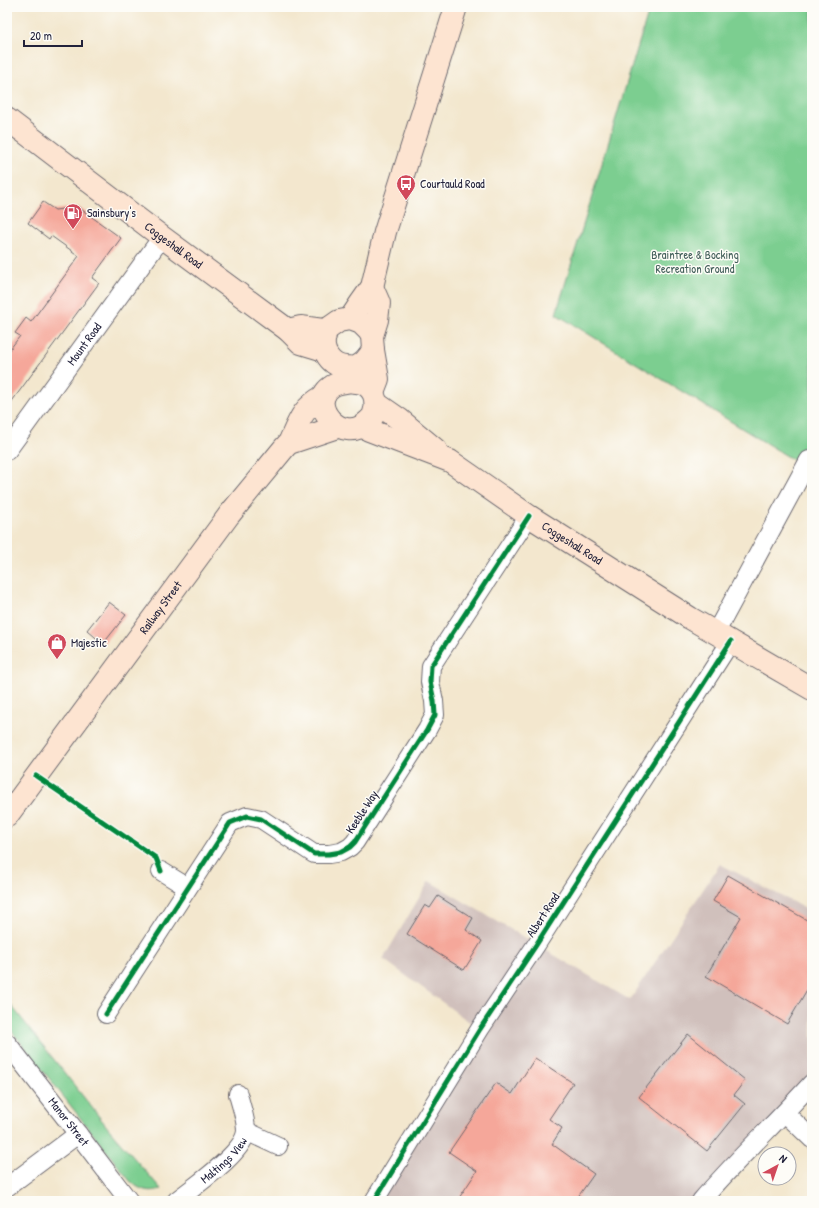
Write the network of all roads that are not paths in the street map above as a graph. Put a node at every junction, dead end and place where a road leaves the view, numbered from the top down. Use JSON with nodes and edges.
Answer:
{"nodes":[{"id":1,"x":456,"y":7,"type":"edge"},
{"id":2,"x":7,"y":119,"type":"edge"},
{"id":3,"x":162,"y":237,"type":"junction"},
{"id":4,"x":372,"y":288,"type":"junction"},
{"id":5,"x":350,"y":319,"type":"junction"},
{"id":6,"x":329,"y":328,"type":"junction"},
{"id":7,"x":288,"y":330,"type":"junction"},
{"id":8,"x":372,"y":343,"type":"junction"},
{"id":9,"x":325,"y":352,"type":"junction"},
{"id":10,"x":325,"y":394,"type":"junction"},
{"id":11,"x":374,"y":398,"type":"junction"},
{"id":12,"x":363,"y":426,"type":"junction"},
{"id":13,"x":337,"y":427,"type":"junction"},
{"id":14,"x":289,"y":443,"type":"junction"},
{"id":15,"x":7,"y":451,"type":"edge"},
{"id":16,"x":809,"y":460,"type":"dead end"},
{"id":17,"x":450,"y":461,"type":"junction"},
{"id":18,"x":529,"y":516,"type":"junction"},
{"id":19,"x":723,"y":637,"type":"junction"},
{"id":20,"x":812,"y":689,"type":"edge"},
{"id":21,"x":7,"y":816,"type":"edge"},
{"id":22,"x":161,"y":871,"type":"dead end"},
{"id":23,"x":187,"y":887,"type":"junction"},
{"id":24,"x":106,"y":1014,"type":"dead end"},
{"id":25,"x":7,"y":1043,"type":"edge"},
{"id":26,"x":812,"y":1083,"type":"edge"},
{"id":27,"x":238,"y":1094,"type":"dead end"},
{"id":28,"x":785,"y":1113,"type":"junction"},
{"id":29,"x":246,"y":1131,"type":"junction"},
{"id":30,"x":78,"y":1134,"type":"junction"},
{"id":31,"x":812,"y":1139,"type":"edge"},
{"id":32,"x":278,"y":1146,"type":"dead end"},
{"id":33,"x":7,"y":1187,"type":"edge"},
{"id":34,"x":129,"y":1201,"type":"edge"},
{"id":35,"x":176,"y":1201,"type":"edge"},
{"id":36,"x":374,"y":1201,"type":"edge"},
{"id":37,"x":702,"y":1201,"type":"edge"}],
"edges":[{"from":1,"to":4,"type":"main road"},
{"from":2,"to":3,"type":"main road","name":"Coggeshall Road"},
{"from":3,"to":7,"type":"main road","name":"Coggeshall Road"},
{"from":3,"to":15,"type":"street","name":"Mount Road"},
{"from":4,"to":5,"type":"main road"},
{"from":4,"to":8,"type":"main road"},
{"from":5,"to":6,"type":"main road"},
{"from":5,"to":8,"type":"main road"},
{"from":6,"to":7,"type":"main road"},
{"from":6,"to":9,"type":"main road"},
{"from":7,"to":9,"type":"main road","name":"Coggeshall Road"},
{"from":8,"to":9,"type":"main road"},
{"from":8,"to":11,"type":"main road"},
{"from":9,"to":10,"type":"main road"},
{"from":10,"to":11,"type":"main road"},
{"from":10,"to":13,"type":"main road"},
{"from":10,"to":14,"type":"main road"},
{"from":11,"to":12,"type":"main road"},
{"from":11,"to":17,"type":"main road"},
{"from":12,"to":13,"type":"main road"},
{"from":12,"to":17,"type":"main road","name":"Coggeshall Road"},
{"from":13,"to":14,"type":"main road"},
{"from":14,"to":21,"type":"main road","name":"Railway Street"},
{"from":16,"to":19,"type":"street"},
{"from":17,"to":18,"type":"main road","name":"Coggeshall Road"},
{"from":18,"to":19,"type":"main road","name":"Coggeshall Road"},
{"from":18,"to":23,"type":"street","name":"Keeble Way"},
{"from":19,"to":20,"type":"main road","name":"Coggeshall Road"},
{"from":19,"to":36,"type":"street","name":"Albert Road"},
{"from":22,"to":23,"type":"street"},
{"from":23,"to":24,"type":"street","name":"Keeble Way"},
{"from":25,"to":30,"type":"street","name":"Manor Street"},
{"from":26,"to":28,"type":"street"},
{"from":27,"to":29,"type":"street","name":"Maltings View"},
{"from":28,"to":31,"type":"street"},
{"from":28,"to":37,"type":"street"},
{"from":29,"to":32,"type":"street","name":"Maltings View"},
{"from":29,"to":35,"type":"street","name":"Maltings View"},
{"from":30,"to":33,"type":"street"},
{"from":30,"to":34,"type":"street","name":"Manor Street"}]}
